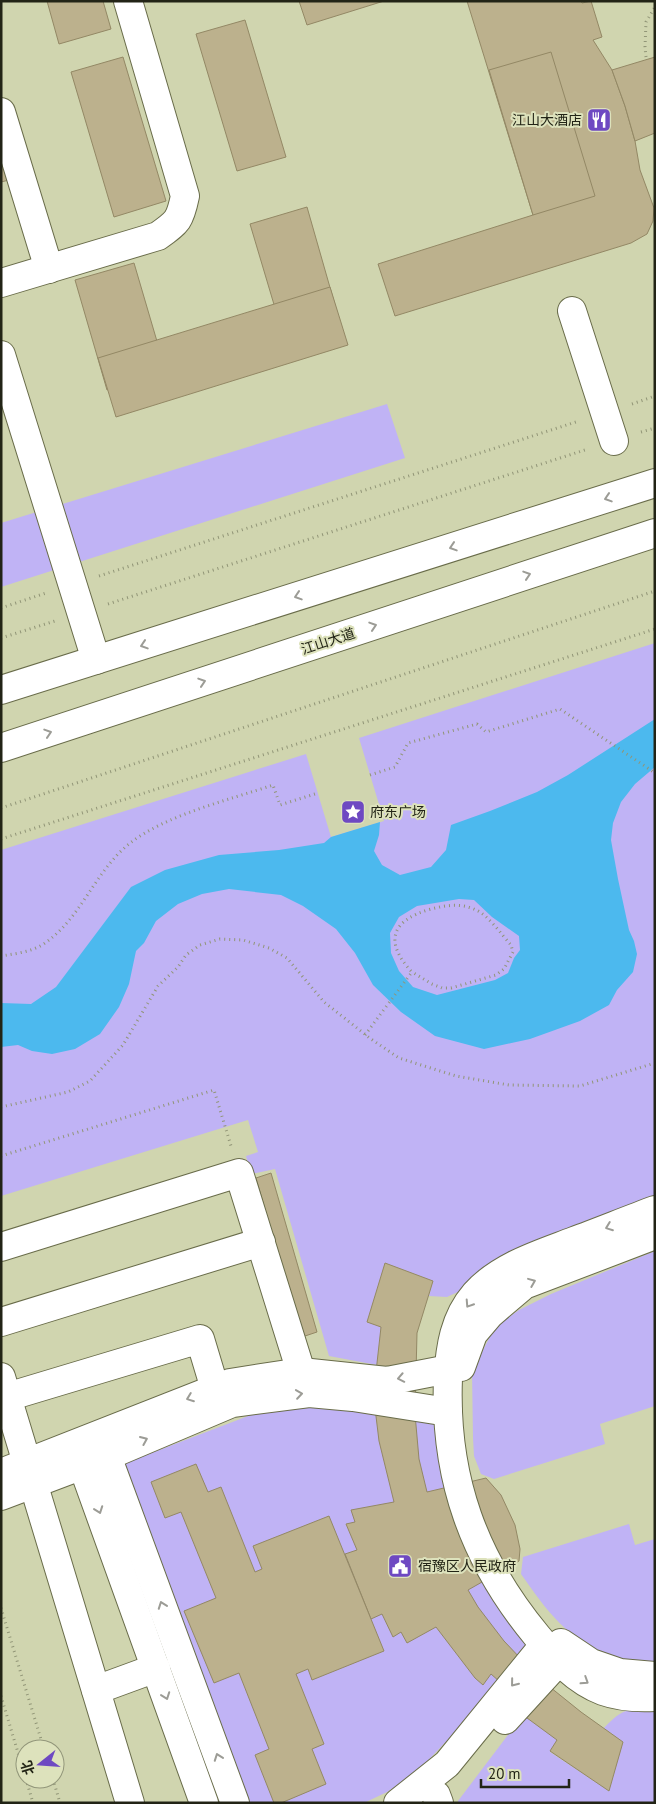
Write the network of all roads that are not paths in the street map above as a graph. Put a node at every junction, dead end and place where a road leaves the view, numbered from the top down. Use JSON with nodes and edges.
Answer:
{"nodes":[{"id":1,"x":128,"y":1,"type":"edge"},
{"id":2,"x":1,"y":112,"type":"edge"},
{"id":3,"x":49,"y":269,"type":"junction"},
{"id":4,"x":1,"y":283,"type":"edge"},
{"id":5,"x":572,"y":311,"type":"dead end"},
{"id":6,"x":1,"y":354,"type":"edge"},
{"id":7,"x":614,"y":441,"type":"road end"},
{"id":8,"x":655,"y":483,"type":"edge"},
{"id":9,"x":655,"y":533,"type":"edge"},
{"id":10,"x":96,"y":660,"type":"junction"},
{"id":11,"x":1,"y":690,"type":"edge"},
{"id":12,"x":1,"y":748,"type":"edge"},
{"id":13,"x":655,"y":1210,"type":"edge"},
{"id":14,"x":655,"y":1235,"type":"edge"},
{"id":15,"x":261,"y":1242,"type":"junction"},
{"id":16,"x":1,"y":1247,"type":"edge"},
{"id":17,"x":1,"y":1322,"type":"edge"},
{"id":18,"x":449,"y":1368,"type":"junction"},
{"id":19,"x":301,"y":1372,"type":"junction"},
{"id":20,"x":4,"y":1387,"type":"edge"},
{"id":21,"x":215,"y":1389,"type":"junction"},
{"id":22,"x":448,"y":1412,"type":"junction"},
{"id":23,"x":94,"y":1460,"type":"junction"},
{"id":24,"x":1,"y":1472,"type":"edge"},
{"id":25,"x":31,"y":1473,"type":"junction"},
{"id":26,"x":1,"y":1496,"type":"edge"},
{"id":27,"x":552,"y":1653,"type":"junction"},
{"id":28,"x":156,"y":1668,"type":"junction"},
{"id":29,"x":655,"y":1676,"type":"edge"},
{"id":30,"x":96,"y":1690,"type":"junction"},
{"id":31,"x":655,"y":1697,"type":"edge"},
{"id":32,"x":435,"y":1800,"type":"edge"},
{"id":33,"x":130,"y":1803,"type":"edge"},
{"id":34,"x":204,"y":1803,"type":"edge"},
{"id":35,"x":235,"y":1803,"type":"edge"},
{"id":36,"x":398,"y":1803,"type":"edge"}],
"edges":[{"from":1,"to":3,"type":"main road"},
{"from":2,"to":3,"type":"main road"},
{"from":3,"to":4,"type":"main road"},
{"from":5,"to":7,"type":"main road"},
{"from":6,"to":10,"type":"main road"},
{"from":8,"to":10,"type":"main road","one_way":true},
{"from":12,"to":9,"type":"main road","name":"江山大道","one_way":true},
{"from":10,"to":11,"type":"main road"},
{"from":13,"to":18,"type":"main road","one_way":true},
{"from":29,"to":14,"type":"main road","one_way":true},
{"from":15,"to":16,"type":"main road"},
{"from":15,"to":17,"type":"main road"},
{"from":15,"to":19,"type":"main road"},
{"from":18,"to":19,"type":"main road","one_way":true},
{"from":18,"to":22,"type":"main road"},
{"from":19,"to":21,"type":"main road"},
{"from":20,"to":21,"type":"main road"},
{"from":20,"to":25,"type":"main road"},
{"from":21,"to":25,"type":"main road","one_way":true},
{"from":23,"to":22,"type":"main road","one_way":true},
{"from":22,"to":27,"type":"main road"},
{"from":23,"to":25,"type":"main road"},
{"from":23,"to":28,"type":"main road","one_way":true},
{"from":35,"to":23,"type":"main road","one_way":true},
{"from":24,"to":25,"type":"main road"},
{"from":25,"to":26,"type":"main road"},
{"from":25,"to":30,"type":"main road"},
{"from":27,"to":31,"type":"main road","one_way":true},
{"from":27,"to":32,"type":"main road"},
{"from":27,"to":36,"type":"main road","one_way":true},
{"from":28,"to":30,"type":"main road"},
{"from":28,"to":34,"type":"main road","one_way":true},
{"from":30,"to":33,"type":"main road"}]}
